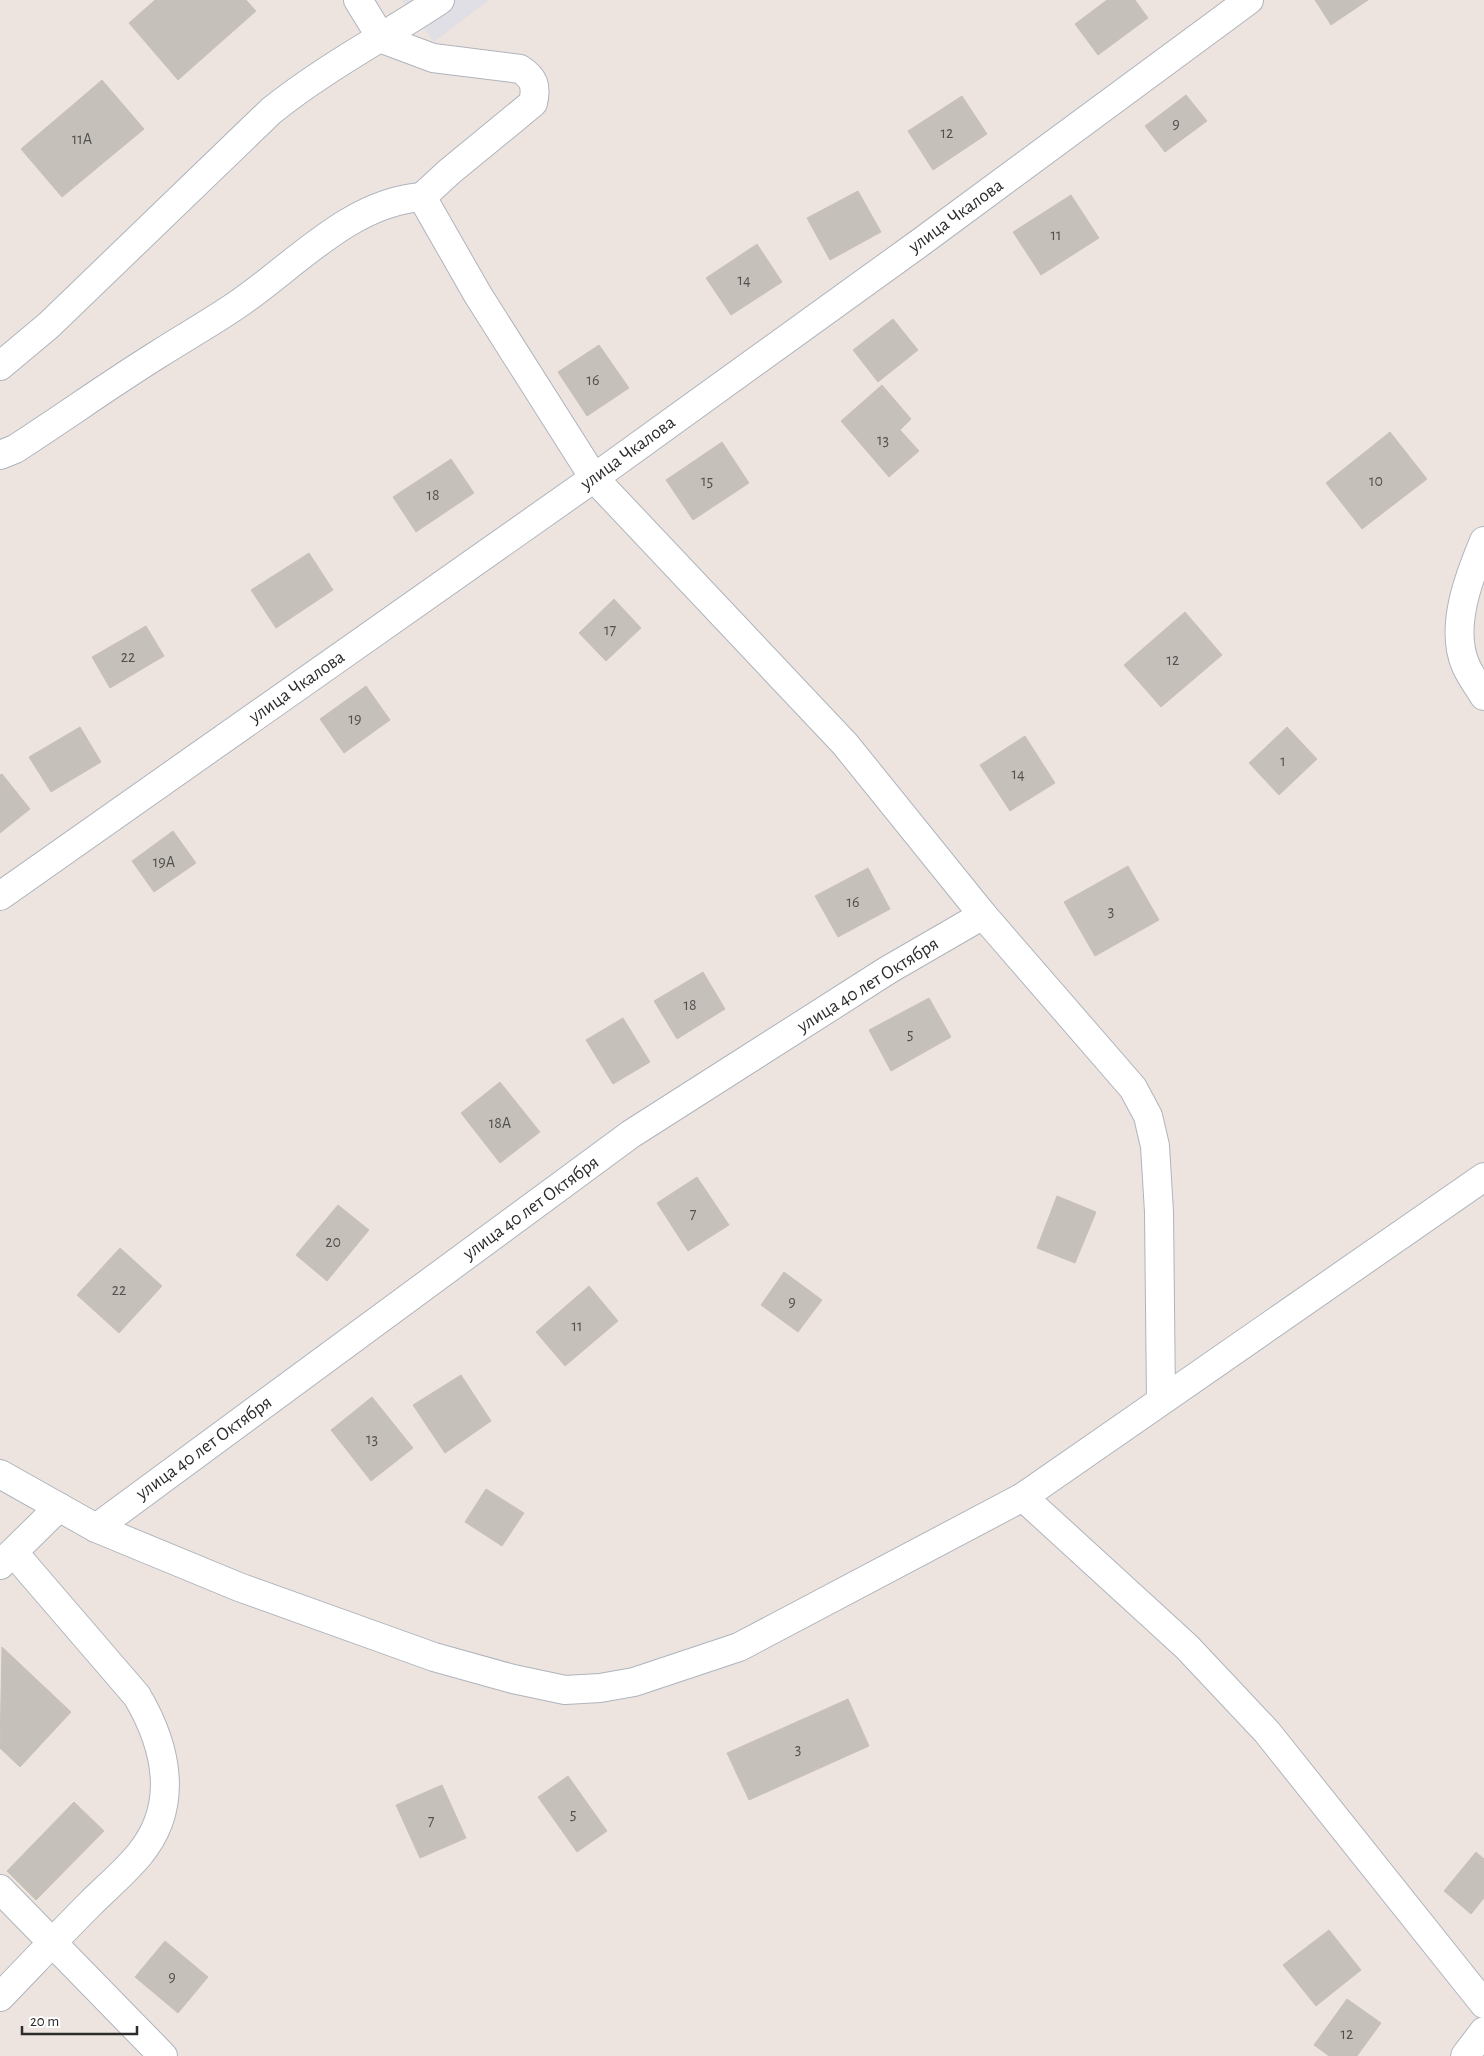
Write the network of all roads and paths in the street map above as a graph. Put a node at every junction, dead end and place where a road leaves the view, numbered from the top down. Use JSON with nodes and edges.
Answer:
{"nodes":[{"id":1,"x":358,"y":0,"type":"edge"},
{"id":2,"x":440,"y":0,"type":"edge"},
{"id":3,"x":1249,"y":0,"type":"edge"},
{"id":4,"x":382,"y":39,"type":"junction"},
{"id":5,"x":422,"y":197,"type":"junction"},
{"id":6,"x":0,"y":366,"type":"edge"},
{"id":7,"x":0,"y":454,"type":"edge"},
{"id":8,"x":594,"y":478,"type":"junction"},
{"id":9,"x":1484,"y":541,"type":"edge"},
{"id":10,"x":1484,"y":696,"type":"edge"},
{"id":11,"x":0,"y":896,"type":"edge"},
{"id":12,"x":983,"y":915,"type":"junction"},
{"id":13,"x":1484,"y":1177,"type":"edge"},
{"id":14,"x":1161,"y":1400,"type":"junction"},
{"id":15,"x":0,"y":1474,"type":"edge"},
{"id":16,"x":1023,"y":1497,"type":"junction"},
{"id":17,"x":59,"y":1507,"type":"junction"},
{"id":18,"x":96,"y":1528,"type":"junction"},
{"id":19,"x":7,"y":1559,"type":"edge"},
{"id":20,"x":0,"y":1889,"type":"edge"},
{"id":21,"x":51,"y":1943,"type":"junction"},
{"id":22,"x":0,"y":1997,"type":"edge"},
{"id":23,"x":1484,"y":2004,"type":"edge"},
{"id":24,"x":1484,"y":2031,"type":"edge"},
{"id":25,"x":163,"y":2056,"type":"edge"},
{"id":26,"x":1465,"y":2056,"type":"edge"}],
"edges":[{"from":1,"to":4,"type":"street"},
{"from":2,"to":4,"type":"street"},
{"from":3,"to":8,"type":"street","name":"улица Чкалова"},
{"from":4,"to":5,"type":"street"},
{"from":4,"to":6,"type":"street"},
{"from":5,"to":7,"type":"street"},
{"from":5,"to":8,"type":"street"},
{"from":8,"to":11,"type":"street","name":"улица Чкалова"},
{"from":8,"to":12,"type":"street"},
{"from":9,"to":10,"type":"street"},
{"from":12,"to":14,"type":"street"},
{"from":12,"to":18,"type":"street","name":"улица 40 лет Октября"},
{"from":13,"to":14,"type":"street"},
{"from":14,"to":16,"type":"street"},
{"from":15,"to":17,"type":"street"},
{"from":16,"to":18,"type":"street"},
{"from":16,"to":23,"type":"street"},
{"from":17,"to":18,"type":"street"},
{"from":17,"to":19,"type":"street"},
{"from":19,"to":21,"type":"street"},
{"from":20,"to":21,"type":"street"},
{"from":21,"to":22,"type":"street"},
{"from":21,"to":25,"type":"street"},
{"from":24,"to":26,"type":"street"}]}
